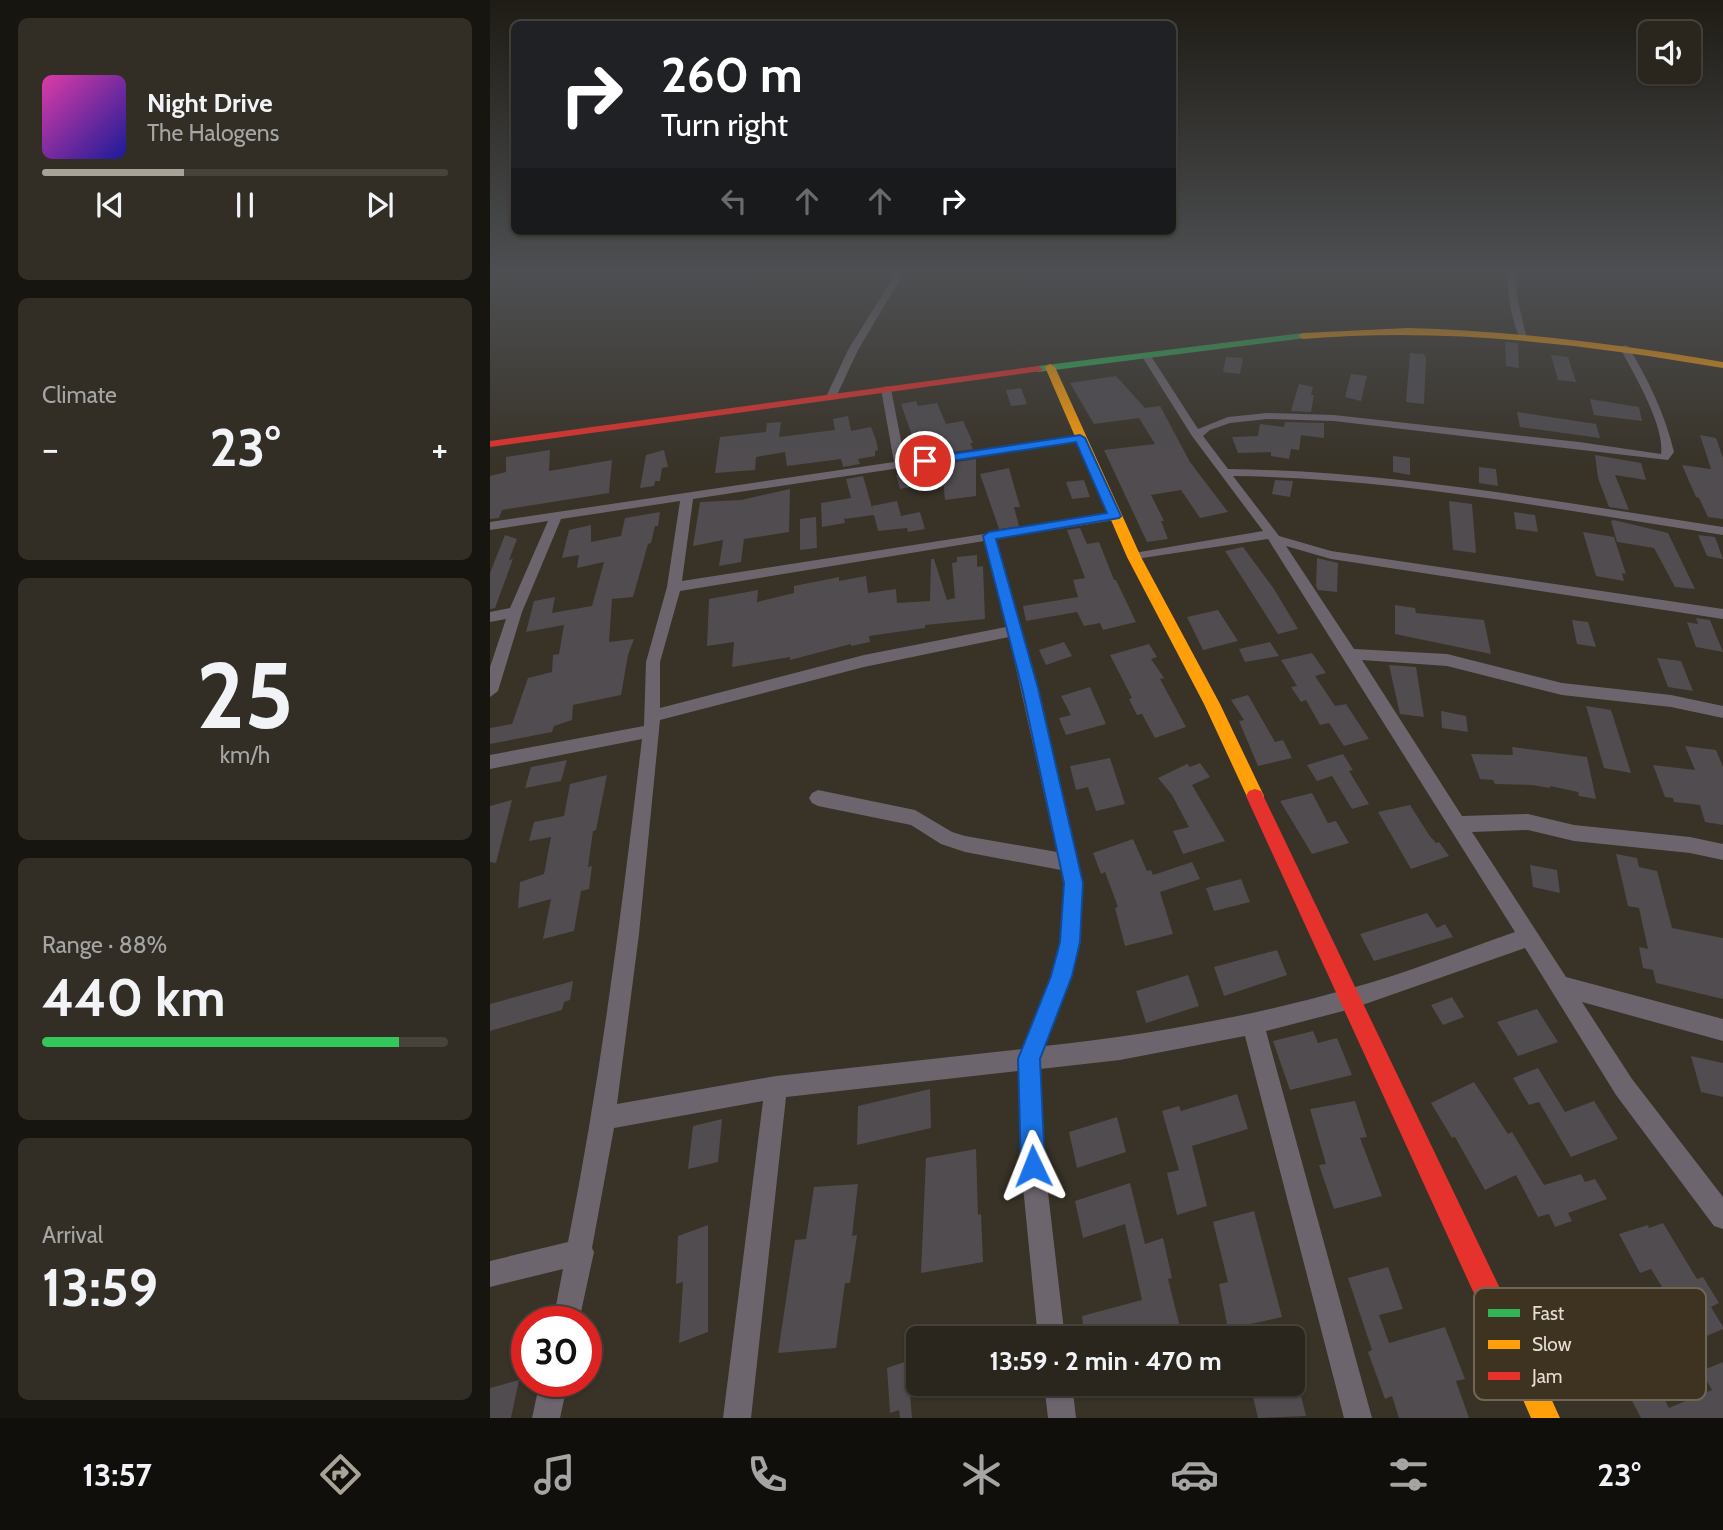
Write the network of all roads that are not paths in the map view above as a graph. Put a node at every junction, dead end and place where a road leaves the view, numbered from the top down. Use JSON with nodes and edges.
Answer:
{"nodes":[{"id":1,"x":861,"y":337,"type":"edge"},
{"id":2,"x":1288,"y":337,"type":"edge"},
{"id":3,"x":1511,"y":337,"type":"edge"},
{"id":4,"x":1524,"y":338,"type":"joint"},
{"id":5,"x":1625,"y":348,"type":"junction"},
{"id":6,"x":1146,"y":355,"type":"junction"},
{"id":7,"x":1723,"y":365,"type":"edge"},
{"id":8,"x":1050,"y":367,"type":"junction"},
{"id":9,"x":886,"y":389,"type":"junction"},
{"id":10,"x":831,"y":397,"type":"junction"},
{"id":11,"x":1197,"y":436,"type":"junction"},
{"id":12,"x":1080,"y":438,"type":"junction"},
{"id":13,"x":490,"y":444,"type":"edge"},
{"id":14,"x":900,"y":465,"type":"junction"},
{"id":15,"x":1225,"y":472,"type":"junction"},
{"id":16,"x":687,"y":496,"type":"junction"},
{"id":17,"x":556,"y":516,"type":"junction"},
{"id":18,"x":1115,"y":516,"type":"junction"},
{"id":19,"x":490,"y":526,"type":"edge"},
{"id":20,"x":1723,"y":531,"type":"edge"},
{"id":21,"x":989,"y":536,"type":"junction"},
{"id":22,"x":1273,"y":537,"type":"junction"},
{"id":23,"x":1134,"y":557,"type":"junction"},
{"id":24,"x":674,"y":587,"type":"junction"},
{"id":25,"x":515,"y":612,"type":"junction"},
{"id":26,"x":1723,"y":614,"type":"edge"},
{"id":27,"x":490,"y":617,"type":"edge"},
{"id":28,"x":1014,"y":631,"type":"junction"},
{"id":29,"x":1350,"y":654,"type":"junction"},
{"id":30,"x":490,"y":691,"type":"edge"},
{"id":31,"x":1723,"y":712,"type":"edge"},
{"id":32,"x":653,"y":724,"type":"junction"},
{"id":33,"x":490,"y":762,"type":"edge"},
{"id":34,"x":818,"y":798,"type":"dead end"},
{"id":35,"x":1458,"y":824,"type":"junction"},
{"id":36,"x":1723,"y":852,"type":"edge"},
{"id":37,"x":1070,"y":863,"type":"junction"},
{"id":38,"x":1529,"y":937,"type":"junction"},
{"id":39,"x":1562,"y":986,"type":"junction"},
{"id":40,"x":1351,"y":999,"type":"junction"},
{"id":41,"x":1253,"y":1024,"type":"junction"},
{"id":42,"x":1723,"y":1030,"type":"edge"},
{"id":43,"x":1029,"y":1059,"type":"junction"},
{"id":44,"x":776,"y":1087,"type":"junction"},
{"id":45,"x":604,"y":1118,"type":"junction"},
{"id":46,"x":1723,"y":1217,"type":"edge"},
{"id":47,"x":581,"y":1252,"type":"junction"},
{"id":48,"x":490,"y":1274,"type":"edge"},
{"id":49,"x":1485,"y":1288,"type":"edge"},
{"id":50,"x":569,"y":1306,"type":"edge"},
{"id":51,"x":1051,"y":1326,"type":"edge"},
{"id":52,"x":1059,"y":1396,"type":"edge"},
{"id":53,"x":551,"y":1397,"type":"edge"},
{"id":54,"x":1538,"y":1400,"type":"edge"},
{"id":55,"x":546,"y":1418,"type":"edge"},
{"id":56,"x":737,"y":1418,"type":"edge"},
{"id":57,"x":1062,"y":1418,"type":"edge"},
{"id":58,"x":1358,"y":1418,"type":"edge"},
{"id":59,"x":1546,"y":1418,"type":"edge"}],
"edges":[{"from":1,"to":10,"type":"street"},
{"from":2,"to":6,"type":"street"},
{"from":3,"to":4,"type":"street"},
{"from":4,"to":5,"type":"street"},
{"from":5,"to":7,"type":"street"},
{"from":5,"to":11,"type":"street"},
{"from":6,"to":8,"type":"street"},
{"from":6,"to":11,"type":"street"},
{"from":8,"to":9,"type":"street"},
{"from":8,"to":12,"type":"street"},
{"from":9,"to":10,"type":"street"},
{"from":9,"to":14,"type":"street"},
{"from":10,"to":13,"type":"street"},
{"from":11,"to":15,"type":"street"},
{"from":12,"to":14,"type":"street"},
{"from":12,"to":18,"type":"street"},
{"from":14,"to":16,"type":"street"},
{"from":15,"to":20,"type":"street"},
{"from":15,"to":22,"type":"street"},
{"from":16,"to":17,"type":"street"},
{"from":16,"to":24,"type":"street"},
{"from":17,"to":19,"type":"street"},
{"from":17,"to":25,"type":"street"},
{"from":18,"to":21,"type":"street"},
{"from":18,"to":23,"type":"street"},
{"from":21,"to":24,"type":"street"},
{"from":21,"to":28,"type":"street"},
{"from":22,"to":23,"type":"street"},
{"from":22,"to":26,"type":"street"},
{"from":22,"to":29,"type":"street"},
{"from":23,"to":40,"type":"street"},
{"from":24,"to":32,"type":"street"},
{"from":25,"to":27,"type":"street"},
{"from":25,"to":30,"type":"street"},
{"from":28,"to":32,"type":"street"},
{"from":28,"to":37,"type":"street"},
{"from":29,"to":31,"type":"street"},
{"from":29,"to":35,"type":"street"},
{"from":32,"to":33,"type":"street"},
{"from":32,"to":45,"type":"street"},
{"from":34,"to":37,"type":"street"},
{"from":35,"to":36,"type":"street"},
{"from":35,"to":38,"type":"street"},
{"from":37,"to":43,"type":"street"},
{"from":38,"to":39,"type":"street"},
{"from":38,"to":40,"type":"street"},
{"from":39,"to":42,"type":"street"},
{"from":39,"to":46,"type":"street"},
{"from":40,"to":41,"type":"street"},
{"from":40,"to":49,"type":"street"},
{"from":41,"to":43,"type":"street"},
{"from":41,"to":58,"type":"street"},
{"from":43,"to":44,"type":"street"},
{"from":43,"to":51,"type":"street"},
{"from":44,"to":45,"type":"street"},
{"from":44,"to":56,"type":"street"},
{"from":45,"to":47,"type":"street"},
{"from":47,"to":48,"type":"street"},
{"from":47,"to":50,"type":"street"},
{"from":52,"to":57,"type":"street"},
{"from":53,"to":55,"type":"street"},
{"from":54,"to":59,"type":"street"}]}
